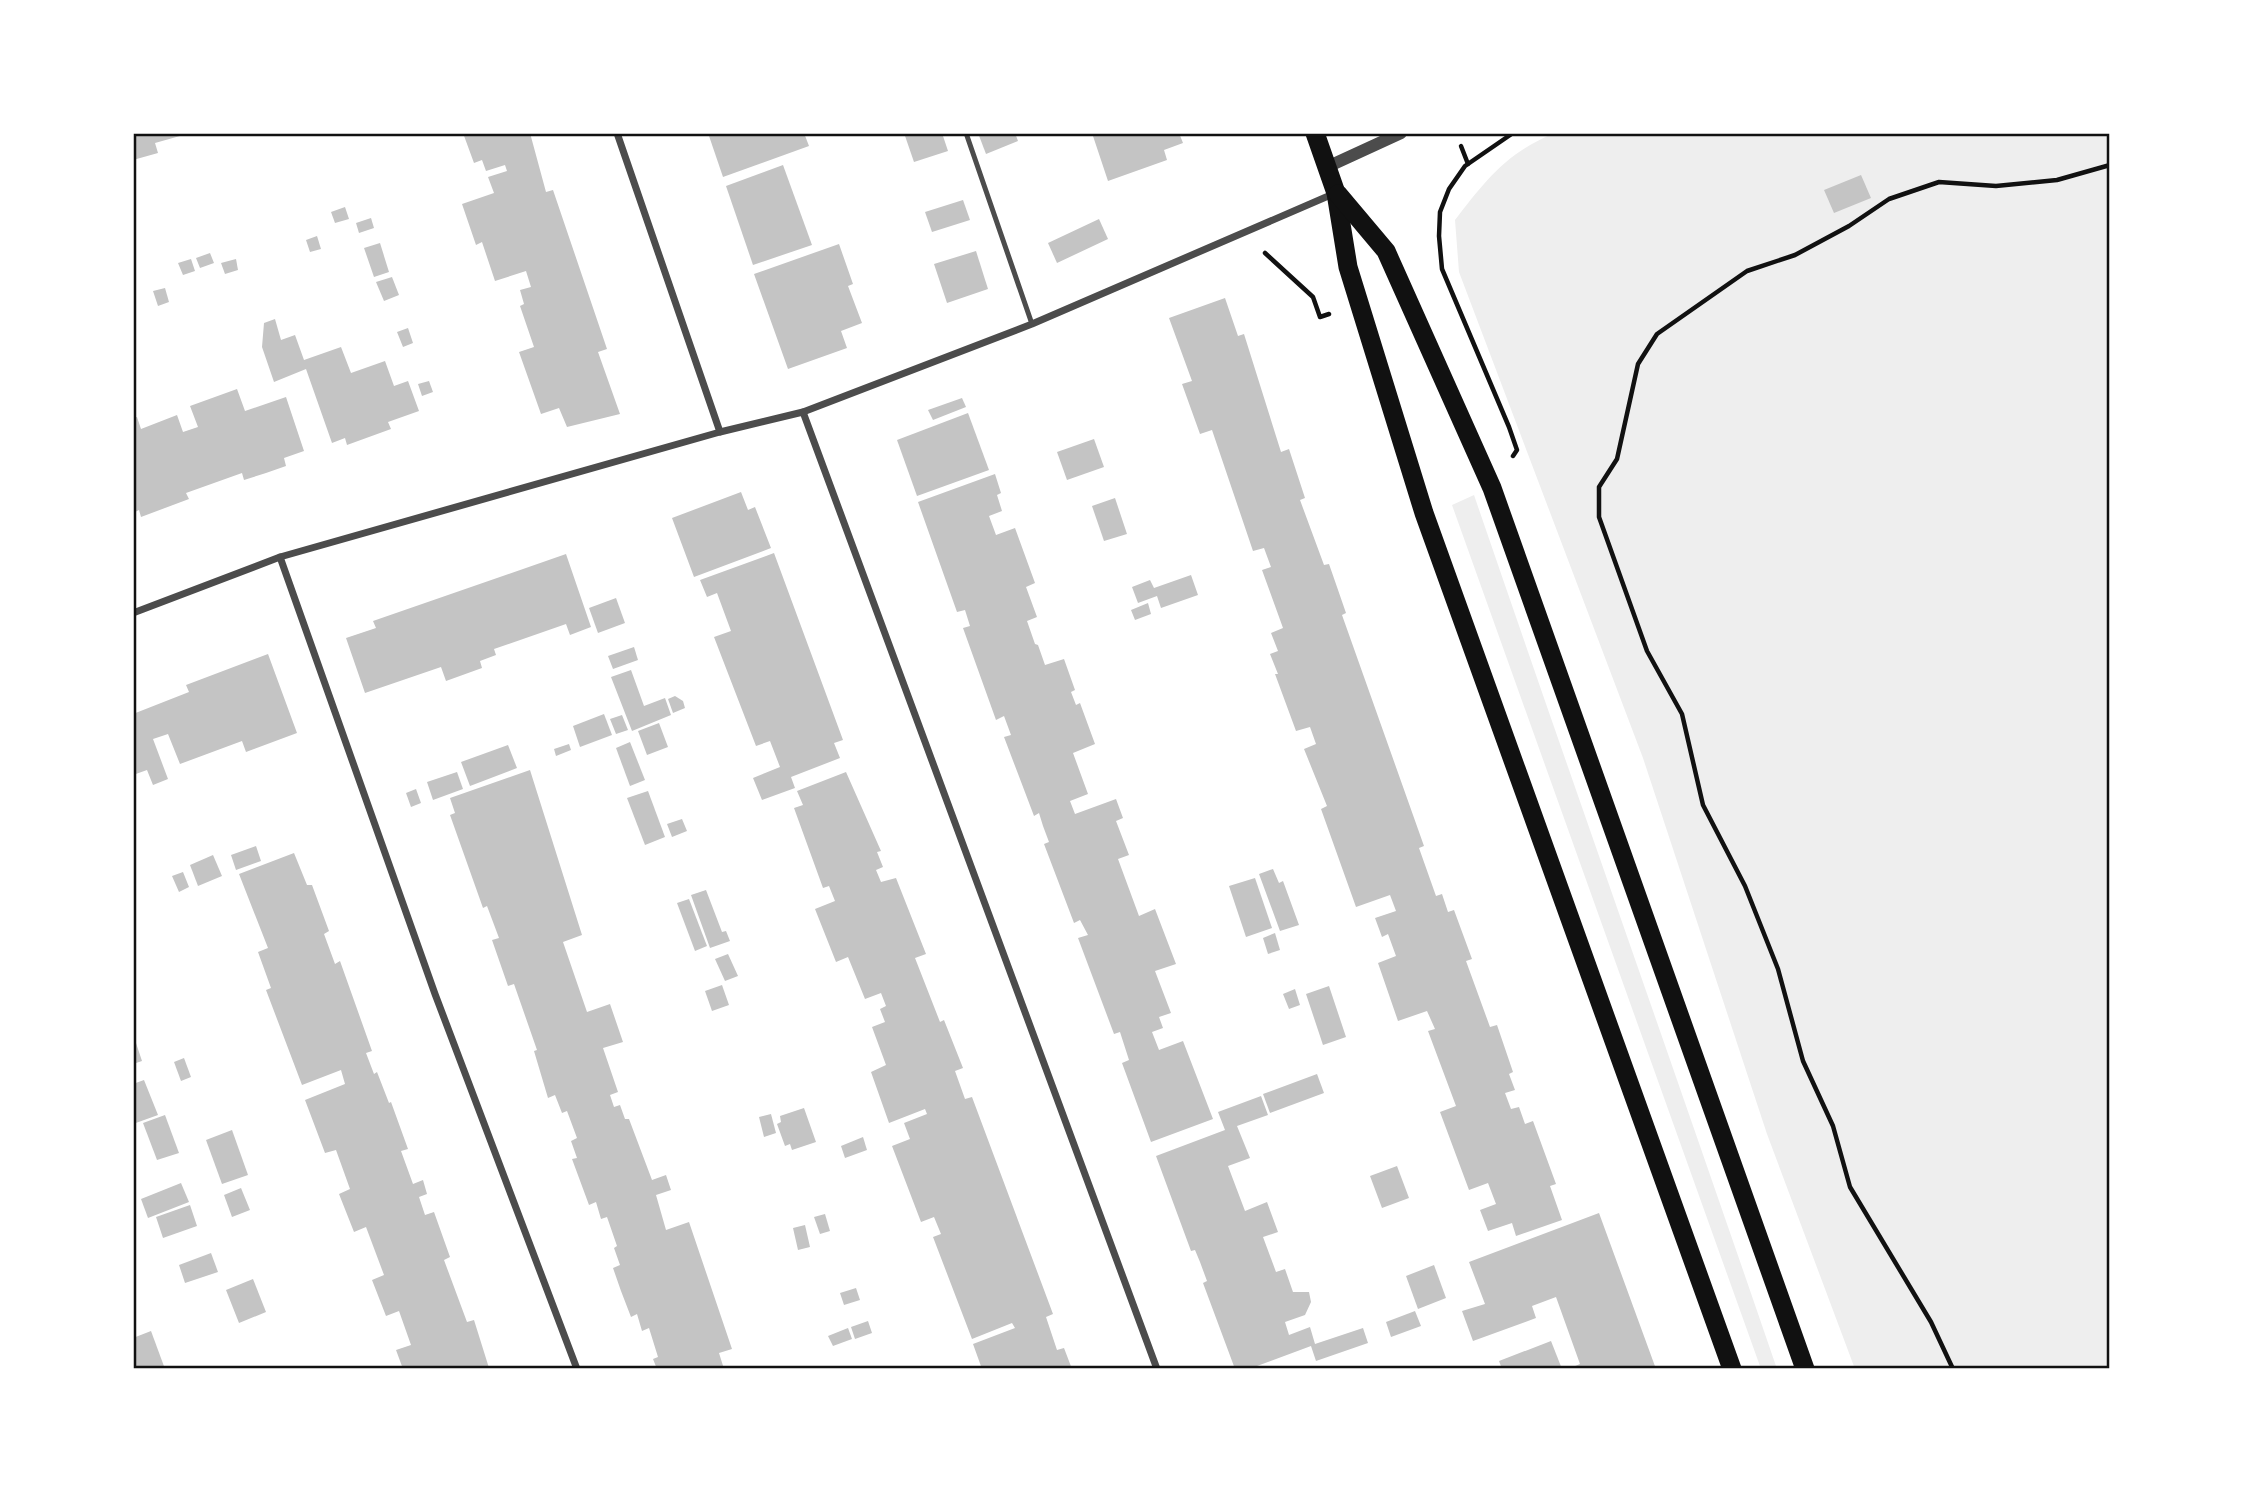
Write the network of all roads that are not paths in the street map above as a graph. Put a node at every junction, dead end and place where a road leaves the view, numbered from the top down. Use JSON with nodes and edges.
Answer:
{"nodes":[{"id":1,"x":617,"y":133,"type":"edge"},
{"id":2,"x":966,"y":133,"type":"edge"},
{"id":3,"x":1315,"y":133,"type":"edge"},
{"id":4,"x":1401,"y":133,"type":"edge"},
{"id":5,"x":1327,"y":167,"type":"junction"},
{"id":6,"x":1336,"y":192,"type":"junction"},
{"id":7,"x":1032,"y":324,"type":"junction"},
{"id":8,"x":803,"y":412,"type":"junction"},
{"id":9,"x":720,"y":432,"type":"junction"},
{"id":10,"x":280,"y":557,"type":"junction"},
{"id":11,"x":133,"y":613,"type":"edge"},
{"id":12,"x":577,"y":1369,"type":"edge"},
{"id":13,"x":1157,"y":1369,"type":"edge"},
{"id":14,"x":1732,"y":1369,"type":"edge"},
{"id":15,"x":1805,"y":1369,"type":"edge"}],
"edges":[{"from":1,"to":9,"type":"street"},
{"from":2,"to":7,"type":"lane"},
{"from":3,"to":5,"type":"highway"},
{"from":4,"to":5,"type":"street"},
{"from":5,"to":6,"type":"highway"},
{"from":6,"to":7,"type":"street"},
{"from":6,"to":14,"type":"highway"},
{"from":6,"to":15,"type":"highway"},
{"from":7,"to":8,"type":"street"},
{"from":8,"to":9,"type":"street"},
{"from":8,"to":13,"type":"street"},
{"from":9,"to":10,"type":"street"},
{"from":10,"to":11,"type":"street"},
{"from":10,"to":12,"type":"street"}]}
